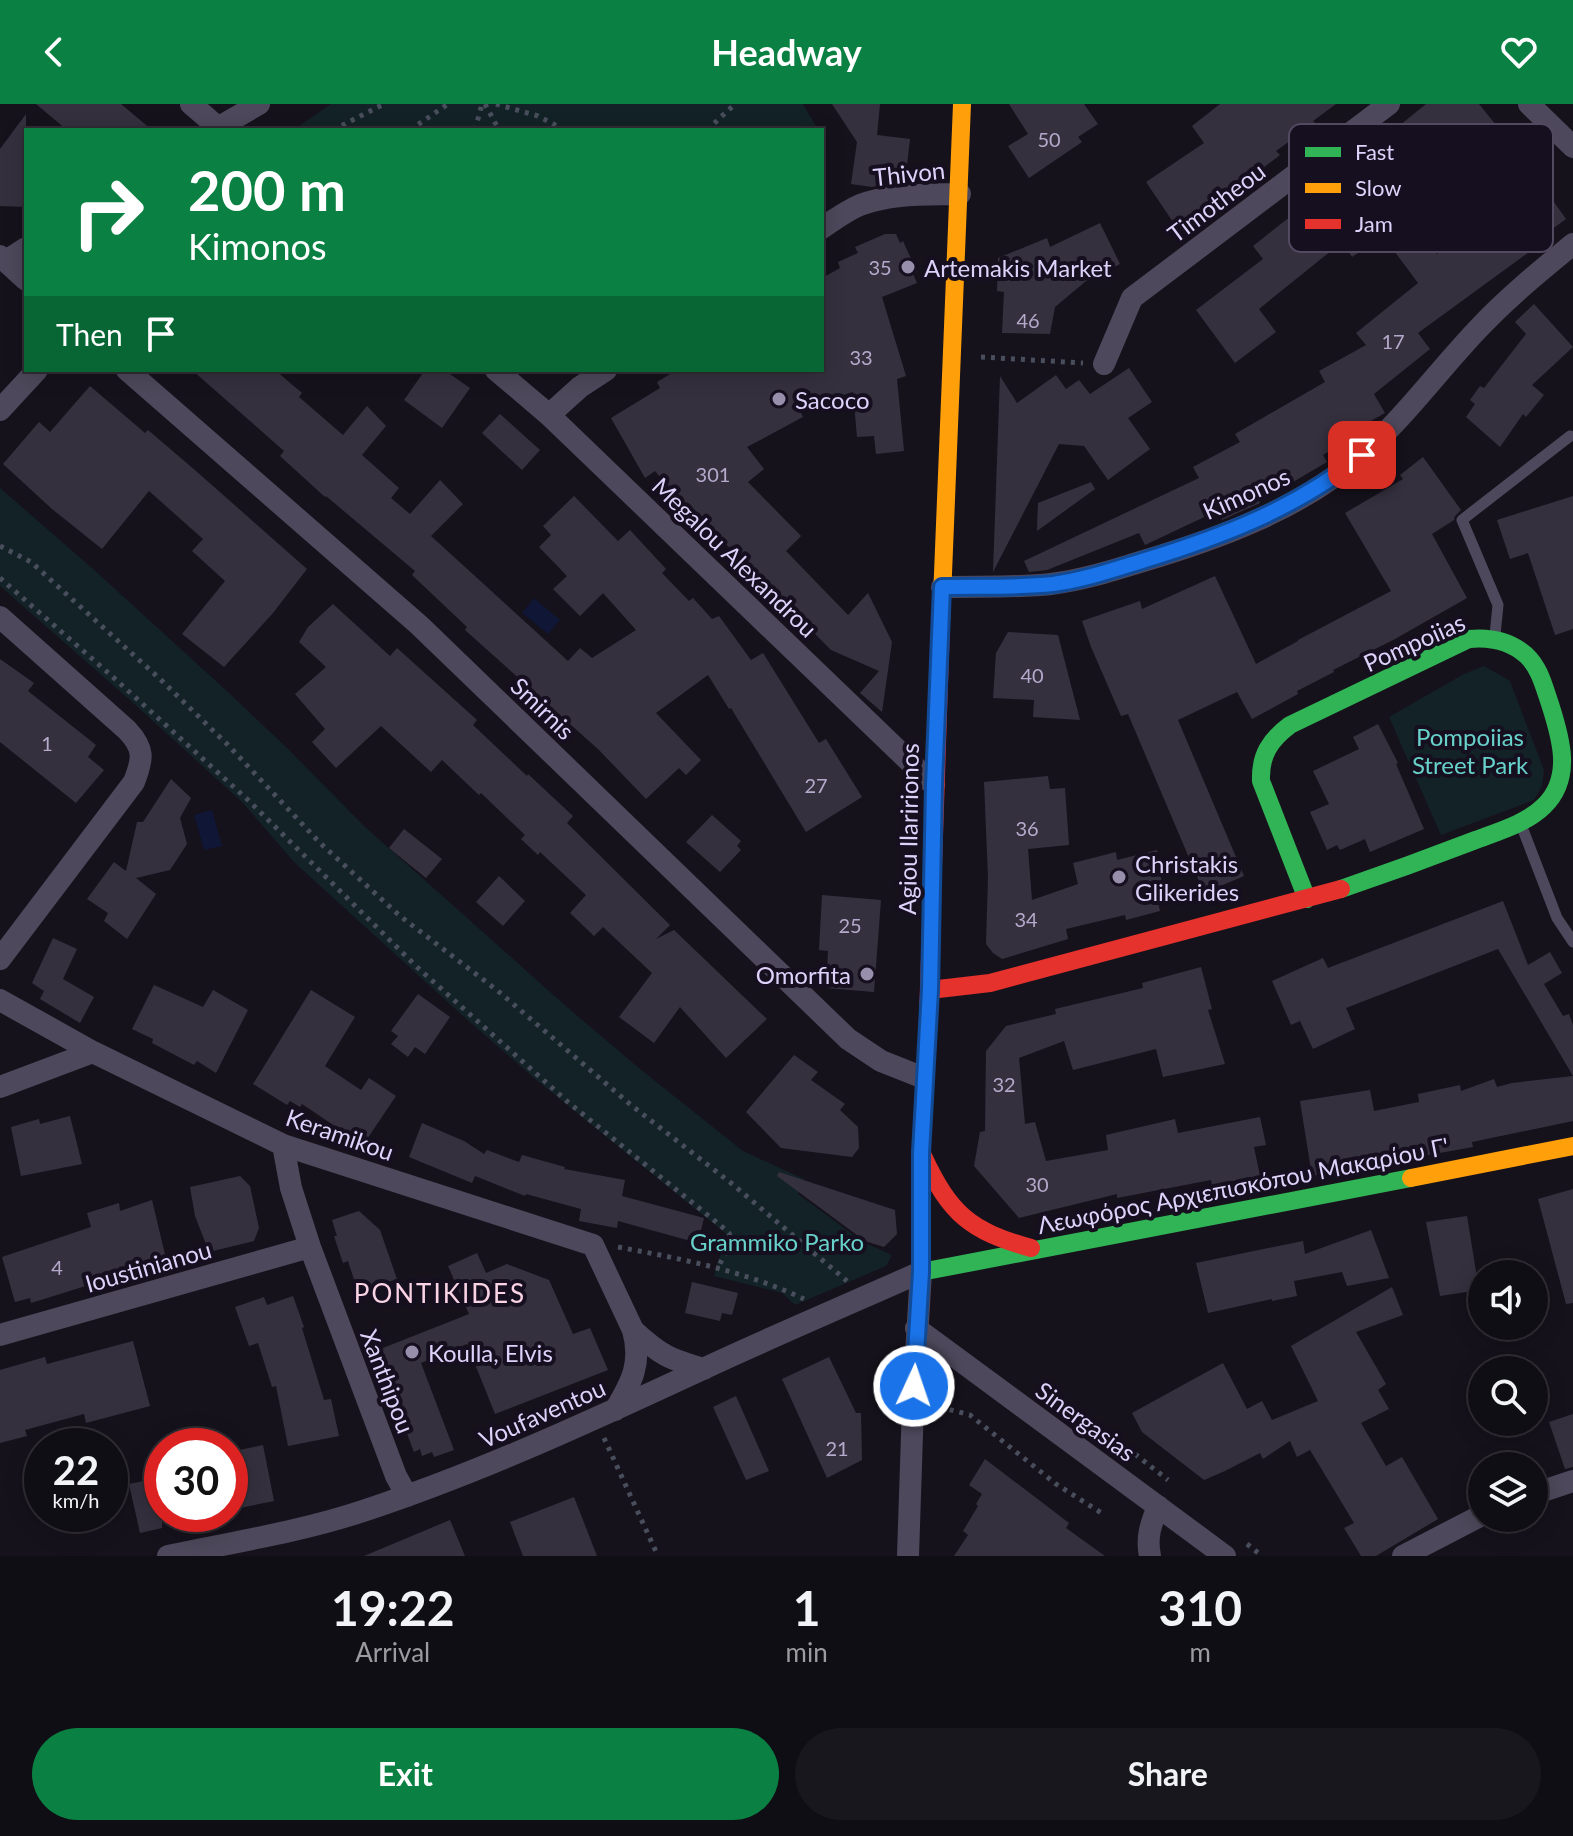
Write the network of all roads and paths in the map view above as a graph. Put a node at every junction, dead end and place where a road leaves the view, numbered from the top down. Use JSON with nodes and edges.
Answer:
{"nodes":[{"id":1,"x":191,"y":104,"type":"edge"},
{"id":2,"x":259,"y":104,"type":"edge"},
{"id":3,"x":384,"y":104,"type":"edge"},
{"id":4,"x":448,"y":104,"type":"edge"},
{"id":5,"x":483,"y":104,"type":"edge"},
{"id":6,"x":496,"y":104,"type":"edge"},
{"id":7,"x":735,"y":104,"type":"edge"},
{"id":8,"x":962,"y":104,"type":"edge"},
{"id":9,"x":1389,"y":104,"type":"edge"},
{"id":10,"x":1529,"y":104,"type":"edge"},
{"id":11,"x":1363,"y":124,"type":"edge"},
{"id":12,"x":1549,"y":124,"type":"edge"},
{"id":13,"x":1553,"y":127,"type":"edge"},
{"id":14,"x":216,"y":128,"type":"edge"},
{"id":15,"x":219,"y":128,"type":"edge"},
{"id":16,"x":337,"y":128,"type":"edge"},
{"id":17,"x":413,"y":128,"type":"edge"},
{"id":18,"x":476,"y":128,"type":"edge"},
{"id":19,"x":498,"y":128,"type":"edge"},
{"id":20,"x":561,"y":128,"type":"edge"},
{"id":21,"x":709,"y":128,"type":"edge"},
{"id":22,"x":1573,"y":147,"type":"edge"},
{"id":23,"x":1289,"y":179,"type":"edge"},
{"id":24,"x":960,"y":194,"type":"junction"},
{"id":25,"x":824,"y":227,"type":"edge"},
{"id":26,"x":1573,"y":244,"type":"edge"},
{"id":27,"x":24,"y":249,"type":"edge"},
{"id":28,"x":3,"y":258,"type":"edge"},
{"id":29,"x":24,"y":278,"type":"edge"},
{"id":30,"x":952,"y":356,"type":"junction"},
{"id":31,"x":1104,"y":364,"type":"joint"},
{"id":32,"x":35,"y":372,"type":"edge"},
{"id":33,"x":129,"y":372,"type":"edge"},
{"id":34,"x":498,"y":372,"type":"edge"},
{"id":35,"x":603,"y":372,"type":"edge"},
{"id":36,"x":0,"y":410,"type":"edge"},
{"id":37,"x":549,"y":415,"type":"junction"},
{"id":38,"x":1570,"y":436,"type":"dead end"},
{"id":39,"x":0,"y":546,"type":"edge"},
{"id":40,"x":0,"y":578,"type":"edge"},
{"id":41,"x":942,"y":587,"type":"junction"},
{"id":42,"x":0,"y":617,"type":"edge"},
{"id":43,"x":1494,"y":640,"type":"junction"},
{"id":44,"x":934,"y":785,"type":"junction"},
{"id":45,"x":1520,"y":820,"type":"junction"},
{"id":46,"x":1307,"y":899,"type":"junction"},
{"id":47,"x":1573,"y":942,"type":"edge"},
{"id":48,"x":0,"y":959,"type":"edge"},
{"id":49,"x":930,"y":990,"type":"junction"},
{"id":50,"x":0,"y":1000,"type":"edge"},
{"id":51,"x":93,"y":1052,"type":"junction"},
{"id":52,"x":924,"y":1078,"type":"junction"},
{"id":53,"x":0,"y":1087,"type":"edge"},
{"id":54,"x":283,"y":1145,"type":"junction"},
{"id":55,"x":1573,"y":1146,"type":"edge"},
{"id":56,"x":921,"y":1153,"type":"junction"},
{"id":57,"x":593,"y":1245,"type":"junction"},
{"id":58,"x":310,"y":1247,"type":"junction"},
{"id":59,"x":1033,"y":1249,"type":"junction"},
{"id":60,"x":718,"y":1268,"type":"junction"},
{"id":61,"x":921,"y":1272,"type":"junction"},
{"id":62,"x":853,"y":1286,"type":"dead end"},
{"id":63,"x":816,"y":1304,"type":"dead end"},
{"id":64,"x":916,"y":1328,"type":"junction"},
{"id":65,"x":633,"y":1330,"type":"junction"},
{"id":66,"x":0,"y":1335,"type":"edge"},
{"id":67,"x":704,"y":1369,"type":"junction"},
{"id":68,"x":940,"y":1407,"type":"dead end"},
{"id":69,"x":606,"y":1414,"type":"junction"},
{"id":70,"x":1573,"y":1481,"type":"edge"},
{"id":71,"x":1548,"y":1489,"type":"edge"},
{"id":72,"x":407,"y":1496,"type":"junction"},
{"id":73,"x":1158,"y":1506,"type":"junction"},
{"id":74,"x":1103,"y":1514,"type":"dead end"},
{"id":75,"x":1468,"y":1524,"type":"edge"},
{"id":76,"x":168,"y":1556,"type":"edge"},
{"id":77,"x":658,"y":1556,"type":"edge"},
{"id":78,"x":908,"y":1556,"type":"edge"},
{"id":79,"x":1150,"y":1556,"type":"edge"},
{"id":80,"x":1225,"y":1556,"type":"edge"},
{"id":81,"x":1403,"y":1556,"type":"edge"}],
"edges":[{"from":1,"to":14,"type":"street"},
{"from":2,"to":15,"type":"street"},
{"from":3,"to":16,"type":"path"},
{"from":4,"to":17,"type":"path"},
{"from":5,"to":18,"type":"path"},
{"from":5,"to":19,"type":"path"},
{"from":6,"to":20,"type":"path"},
{"from":7,"to":21,"type":"path"},
{"from":8,"to":24,"type":"street","name":"Agiou Ilaririonos"},
{"from":9,"to":11,"type":"street","name":"Timotheou"},
{"from":10,"to":12,"type":"street"},
{"from":13,"to":22,"type":"street"},
{"from":23,"to":31,"type":"street","name":"Timotheou"},
{"from":24,"to":25,"type":"street","name":"Thivon"},
{"from":24,"to":30,"type":"street","name":"Agiou Ilaririonos"},
{"from":26,"to":41,"type":"street","name":"Kimonos"},
{"from":27,"to":28,"type":"street"},
{"from":28,"to":29,"type":"street"},
{"from":30,"to":31,"type":"path"},
{"from":30,"to":41,"type":"street","name":"Agiou Ilaririonos"},
{"from":32,"to":36,"type":"street"},
{"from":33,"to":52,"type":"street","name":"Smirnis"},
{"from":34,"to":37,"type":"street","name":"Megalou Alexandrou"},
{"from":35,"to":37,"type":"street"},
{"from":37,"to":44,"type":"street","name":"Megalou Alexandrou"},
{"from":38,"to":43,"type":"lane"},
{"from":39,"to":62,"type":"path"},
{"from":40,"to":60,"type":"path"},
{"from":41,"to":44,"type":"street","name":"Agiou Ilaririonos"},
{"from":42,"to":48,"type":"street"},
{"from":43,"to":45,"type":"street","name":"Pompoiias"},
{"from":43,"to":46,"type":"street","name":"Pompoiias"},
{"from":44,"to":49,"type":"street","name":"Agiou Ilaririonos"},
{"from":45,"to":46,"type":"street","name":"Pompoiias"},
{"from":45,"to":47,"type":"lane"},
{"from":46,"to":49,"type":"street","name":"Pompoiias"},
{"from":49,"to":52,"type":"street","name":"Agiou Ilaririonos"},
{"from":50,"to":51,"type":"street","name":"Keramikou"},
{"from":51,"to":53,"type":"street"},
{"from":51,"to":54,"type":"street","name":"Keramikou"},
{"from":52,"to":56,"type":"street","name":"Agiou Ilaririonos"},
{"from":54,"to":57,"type":"street","name":"Keramikou"},
{"from":54,"to":58,"type":"street","name":"Xanthipou"},
{"from":55,"to":59,"type":"street","name":"Λεωφόρος Αρχιεπισκόπου Μακαρίου Γ'"},
{"from":56,"to":59,"type":"street"},
{"from":56,"to":61,"type":"street","name":"Agiou Ilaririonos"},
{"from":57,"to":60,"type":"path"},
{"from":57,"to":65,"type":"street"},
{"from":58,"to":66,"type":"street","name":"Ioustinianou"},
{"from":58,"to":72,"type":"street","name":"Xanthipou"},
{"from":59,"to":61,"type":"street","name":"Λεωφόρος Αρχιεπισκόπου Μακαρίου Γ'"},
{"from":60,"to":63,"type":"path"},
{"from":61,"to":64,"type":"street","name":"Agiou Ilaririonos"},
{"from":61,"to":67,"type":"street","name":"Voufaventou"},
{"from":64,"to":73,"type":"street","name":"Sinergasias"},
{"from":64,"to":78,"type":"street","name":"Agiou Ilaririonos"},
{"from":65,"to":67,"type":"street"},
{"from":65,"to":69,"type":"street"},
{"from":67,"to":69,"type":"street","name":"Voufaventou"},
{"from":68,"to":74,"type":"path"},
{"from":69,"to":72,"type":"street","name":"Voufaventou"},
{"from":69,"to":77,"type":"path"},
{"from":70,"to":71,"type":"street"},
{"from":72,"to":76,"type":"street","name":"Voufaventou"},
{"from":73,"to":79,"type":"street"},
{"from":73,"to":80,"type":"street","name":"Sinergasias"},
{"from":75,"to":81,"type":"street"}]}
